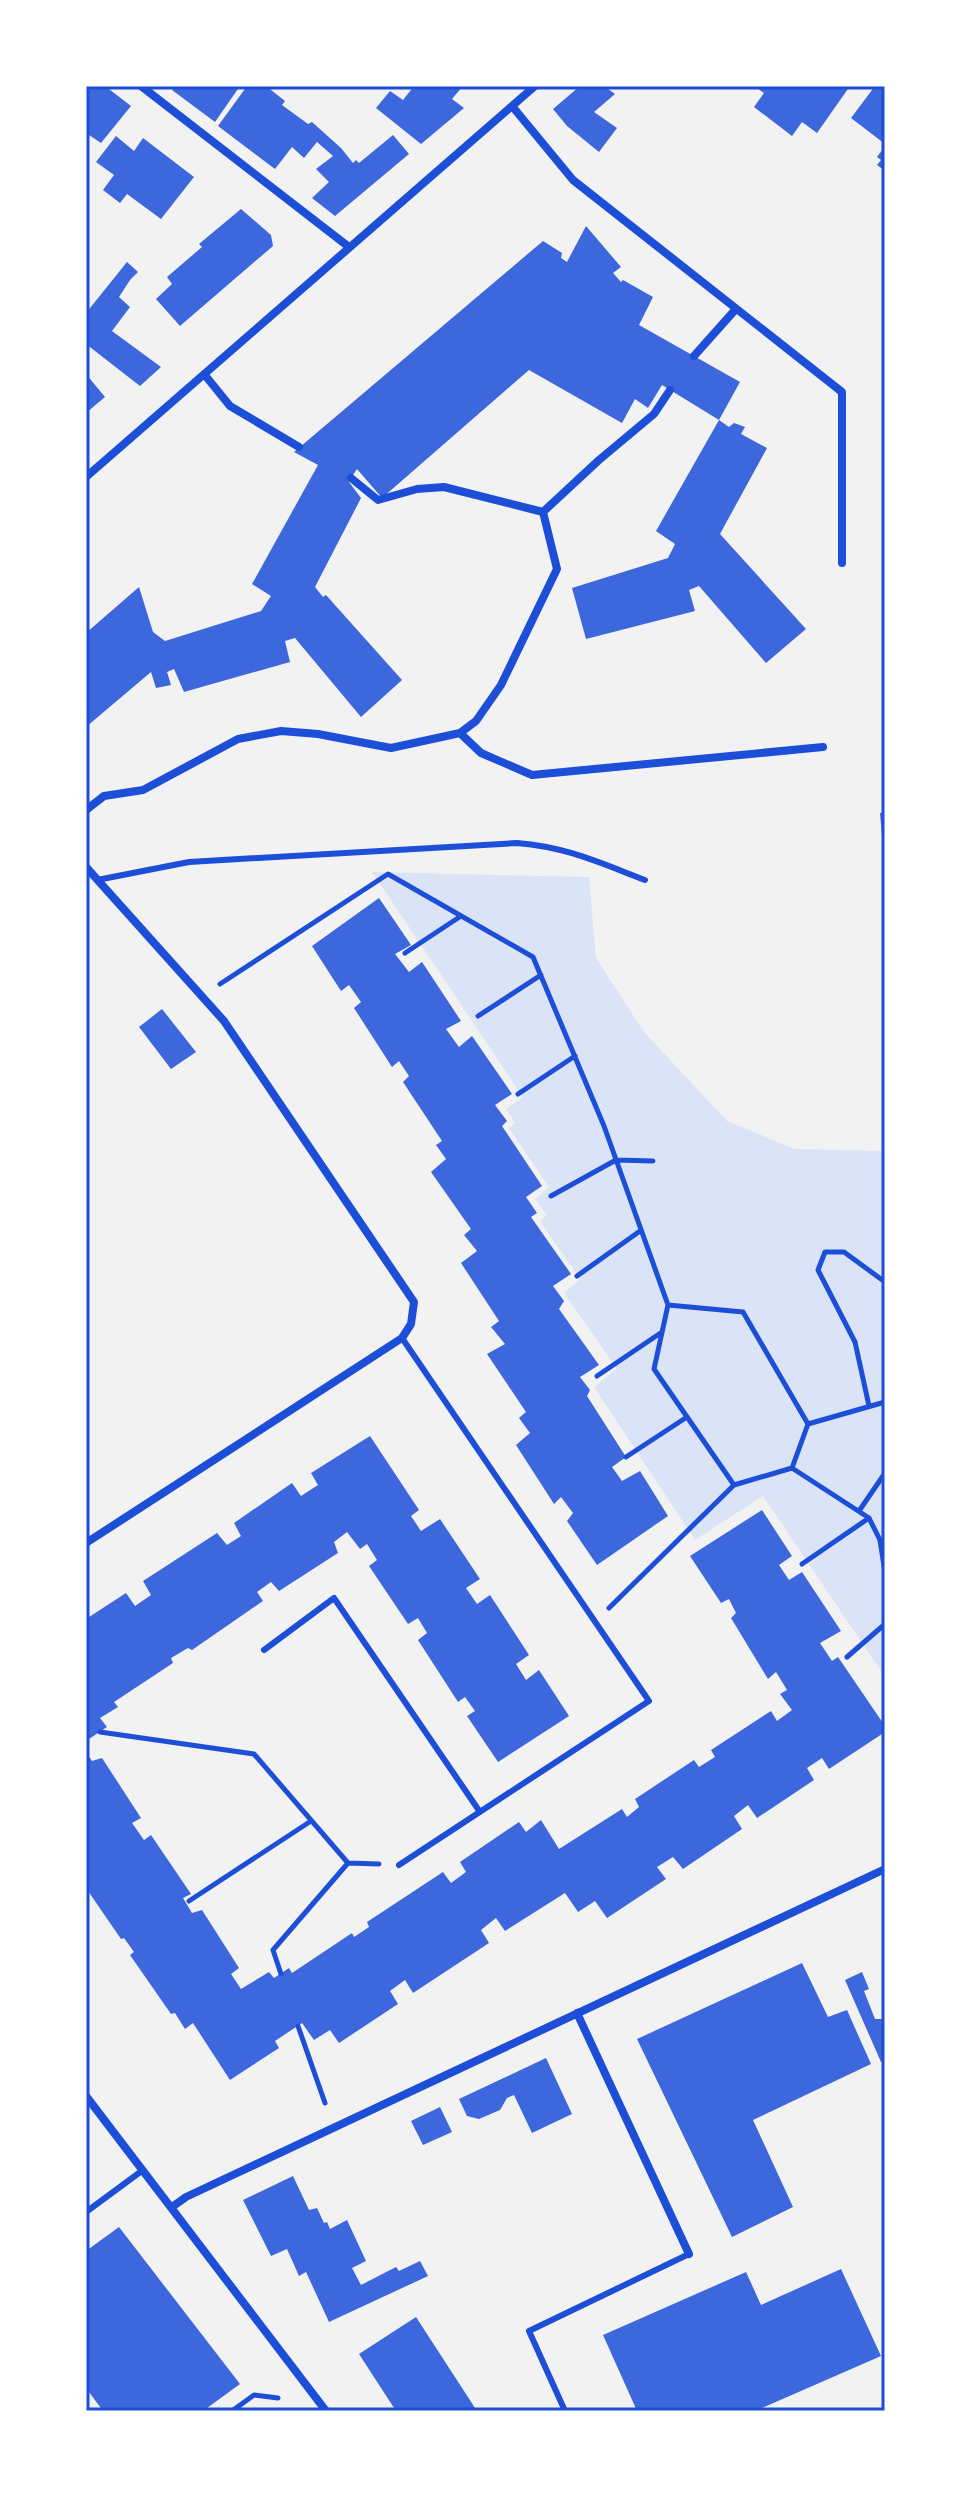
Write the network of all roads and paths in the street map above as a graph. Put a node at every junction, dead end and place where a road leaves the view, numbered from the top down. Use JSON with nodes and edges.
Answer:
{"nodes":[{"id":1,"x":141,"y":86,"type":"edge"},
{"id":2,"x":535,"y":86,"type":"edge"},
{"id":3,"x":512,"y":106,"type":"junction"},
{"id":4,"x":349,"y":247,"type":"junction"},
{"id":5,"x":735,"y":310,"type":"junction"},
{"id":6,"x":694,"y":356,"type":"dead end"},
{"id":7,"x":204,"y":374,"type":"junction"},
{"id":8,"x":670,"y":390,"type":"dead end"},
{"id":9,"x":299,"y":447,"type":"dead end"},
{"id":10,"x":86,"y":477,"type":"edge"},
{"id":11,"x":351,"y":478,"type":"dead end"},
{"id":12,"x":543,"y":512,"type":"junction"},
{"id":13,"x":842,"y":563,"type":"dead end"},
{"id":14,"x":460,"y":733,"type":"junction"},
{"id":15,"x":823,"y":747,"type":"dead end"},
{"id":16,"x":86,"y":810,"type":"edge"},
{"id":17,"x":86,"y":867,"type":"edge"},
{"id":18,"x":97,"y":880,"type":"junction"},
{"id":19,"x":645,"y":880,"type":"dead end"},
{"id":20,"x":462,"y":916,"type":"junction"},
{"id":21,"x":405,"y":953,"type":"dead end"},
{"id":22,"x":541,"y":975,"type":"junction"},
{"id":23,"x":202,"y":995,"type":"junction"},
{"id":24,"x":478,"y":1016,"type":"dead end"},
{"id":25,"x":575,"y":1056,"type":"junction"},
{"id":26,"x":518,"y":1094,"type":"dead end"},
{"id":27,"x":616,"y":1160,"type":"junction"},
{"id":28,"x":653,"y":1161,"type":"dead end"},
{"id":29,"x":551,"y":1196,"type":"dead end"},
{"id":30,"x":640,"y":1231,"type":"junction"},
{"id":31,"x":577,"y":1276,"type":"dead end"},
{"id":32,"x":885,"y":1282,"type":"edge"},
{"id":33,"x":668,"y":1305,"type":"junction"},
{"id":34,"x":662,"y":1332,"type":"junction"},
{"id":35,"x":402,"y":1338,"type":"junction"},
{"id":36,"x":597,"y":1376,"type":"dead end"},
{"id":37,"x":885,"y":1402,"type":"edge"},
{"id":38,"x":869,"y":1406,"type":"junction"},
{"id":39,"x":687,"y":1417,"type":"junction"},
{"id":40,"x":808,"y":1424,"type":"junction"},
{"id":41,"x":626,"y":1457,"type":"dead end"},
{"id":42,"x":792,"y":1468,"type":"junction"},
{"id":43,"x":885,"y":1473,"type":"edge"},
{"id":44,"x":734,"y":1485,"type":"junction"},
{"id":45,"x":859,"y":1512,"type":"junction"},
{"id":46,"x":869,"y":1518,"type":"junction"},
{"id":47,"x":883,"y":1538,"type":"edge"},
{"id":48,"x":86,"y":1543,"type":"edge"},
{"id":49,"x":802,"y":1564,"type":"dead end"},
{"id":50,"x":885,"y":1572,"type":"edge"},
{"id":51,"x":595,"y":1622,"type":"junction"},
{"id":52,"x":885,"y":1624,"type":"edge"},
{"id":53,"x":264,"y":1650,"type":"dead end"},
{"id":54,"x":847,"y":1657,"type":"dead end"},
{"id":55,"x":100,"y":1732,"type":"dead end"},
{"id":56,"x":480,"y":1812,"type":"junction"},
{"id":57,"x":311,"y":1821,"type":"junction"},
{"id":58,"x":348,"y":1863,"type":"junction"},
{"id":59,"x":399,"y":1865,"type":"joint"},
{"id":60,"x":885,"y":1869,"type":"edge"},
{"id":61,"x":189,"y":1901,"type":"dead end"},
{"id":62,"x":281,"y":1974,"type":"dead end"},
{"id":63,"x":577,"y":2013,"type":"junction"},
{"id":64,"x":298,"y":2026,"type":"dead end"},
{"id":65,"x":86,"y":2096,"type":"edge"},
{"id":66,"x":325,"y":2103,"type":"dead end"},
{"id":67,"x":143,"y":2170,"type":"junction"},
{"id":68,"x":172,"y":2207,"type":"junction"},
{"id":69,"x":86,"y":2212,"type":"edge"},
{"id":70,"x":689,"y":2254,"type":"joint"},
{"id":71,"x":278,"y":2398,"type":"dead end"},
{"id":72,"x":321,"y":2409,"type":"edge"},
{"id":73,"x":232,"y":2411,"type":"edge"},
{"id":74,"x":565,"y":2411,"type":"edge"}],
"edges":[{"from":1,"to":4,"type":"street"},
{"from":2,"to":3,"type":"street"},
{"from":3,"to":4,"type":"street"},
{"from":3,"to":5,"type":"street"},
{"from":4,"to":7,"type":"street"},
{"from":5,"to":6,"type":"street"},
{"from":5,"to":13,"type":"street"},
{"from":7,"to":9,"type":"street"},
{"from":7,"to":10,"type":"street"},
{"from":8,"to":12,"type":"street"},
{"from":11,"to":12,"type":"street"},
{"from":12,"to":14,"type":"street"},
{"from":14,"to":15,"type":"street"},
{"from":14,"to":16,"type":"street"},
{"from":17,"to":18,"type":"street"},
{"from":18,"to":19,"type":"lane"},
{"from":18,"to":23,"type":"street"},
{"from":20,"to":21,"type":"path"},
{"from":20,"to":22,"type":"path"},
{"from":20,"to":23,"type":"path"},
{"from":22,"to":24,"type":"path"},
{"from":22,"to":25,"type":"path"},
{"from":23,"to":35,"type":"street"},
{"from":25,"to":26,"type":"path"},
{"from":25,"to":27,"type":"path"},
{"from":27,"to":28,"type":"path"},
{"from":27,"to":29,"type":"path"},
{"from":27,"to":30,"type":"path"},
{"from":30,"to":31,"type":"path"},
{"from":30,"to":33,"type":"path"},
{"from":32,"to":38,"type":"path"},
{"from":33,"to":34,"type":"path"},
{"from":33,"to":40,"type":"path"},
{"from":34,"to":36,"type":"path"},
{"from":34,"to":39,"type":"path"},
{"from":35,"to":48,"type":"street"},
{"from":35,"to":51,"type":"lane"},
{"from":37,"to":38,"type":"path"},
{"from":38,"to":40,"type":"path"},
{"from":39,"to":41,"type":"path"},
{"from":39,"to":44,"type":"path"},
{"from":40,"to":42,"type":"path"},
{"from":42,"to":44,"type":"path"},
{"from":42,"to":45,"type":"path"},
{"from":43,"to":45,"type":"path"},
{"from":44,"to":51,"type":"path"},
{"from":45,"to":46,"type":"path"},
{"from":46,"to":47,"type":"path"},
{"from":46,"to":49,"type":"path"},
{"from":47,"to":50,"type":"path"},
{"from":51,"to":56,"type":"lane"},
{"from":52,"to":54,"type":"path"},
{"from":53,"to":56,"type":"lane"},
{"from":55,"to":57,"type":"path"},
{"from":56,"to":59,"type":"lane"},
{"from":57,"to":58,"type":"path"},
{"from":57,"to":61,"type":"path"},
{"from":58,"to":59,"type":"path"},
{"from":58,"to":62,"type":"path"},
{"from":60,"to":63,"type":"street"},
{"from":63,"to":68,"type":"street"},
{"from":63,"to":70,"type":"street"},
{"from":64,"to":66,"type":"path"},
{"from":65,"to":67,"type":"street"},
{"from":67,"to":68,"type":"street"},
{"from":67,"to":69,"type":"lane"},
{"from":68,"to":72,"type":"street"},
{"from":70,"to":74,"type":"lane"},
{"from":71,"to":73,"type":"path"}]}
